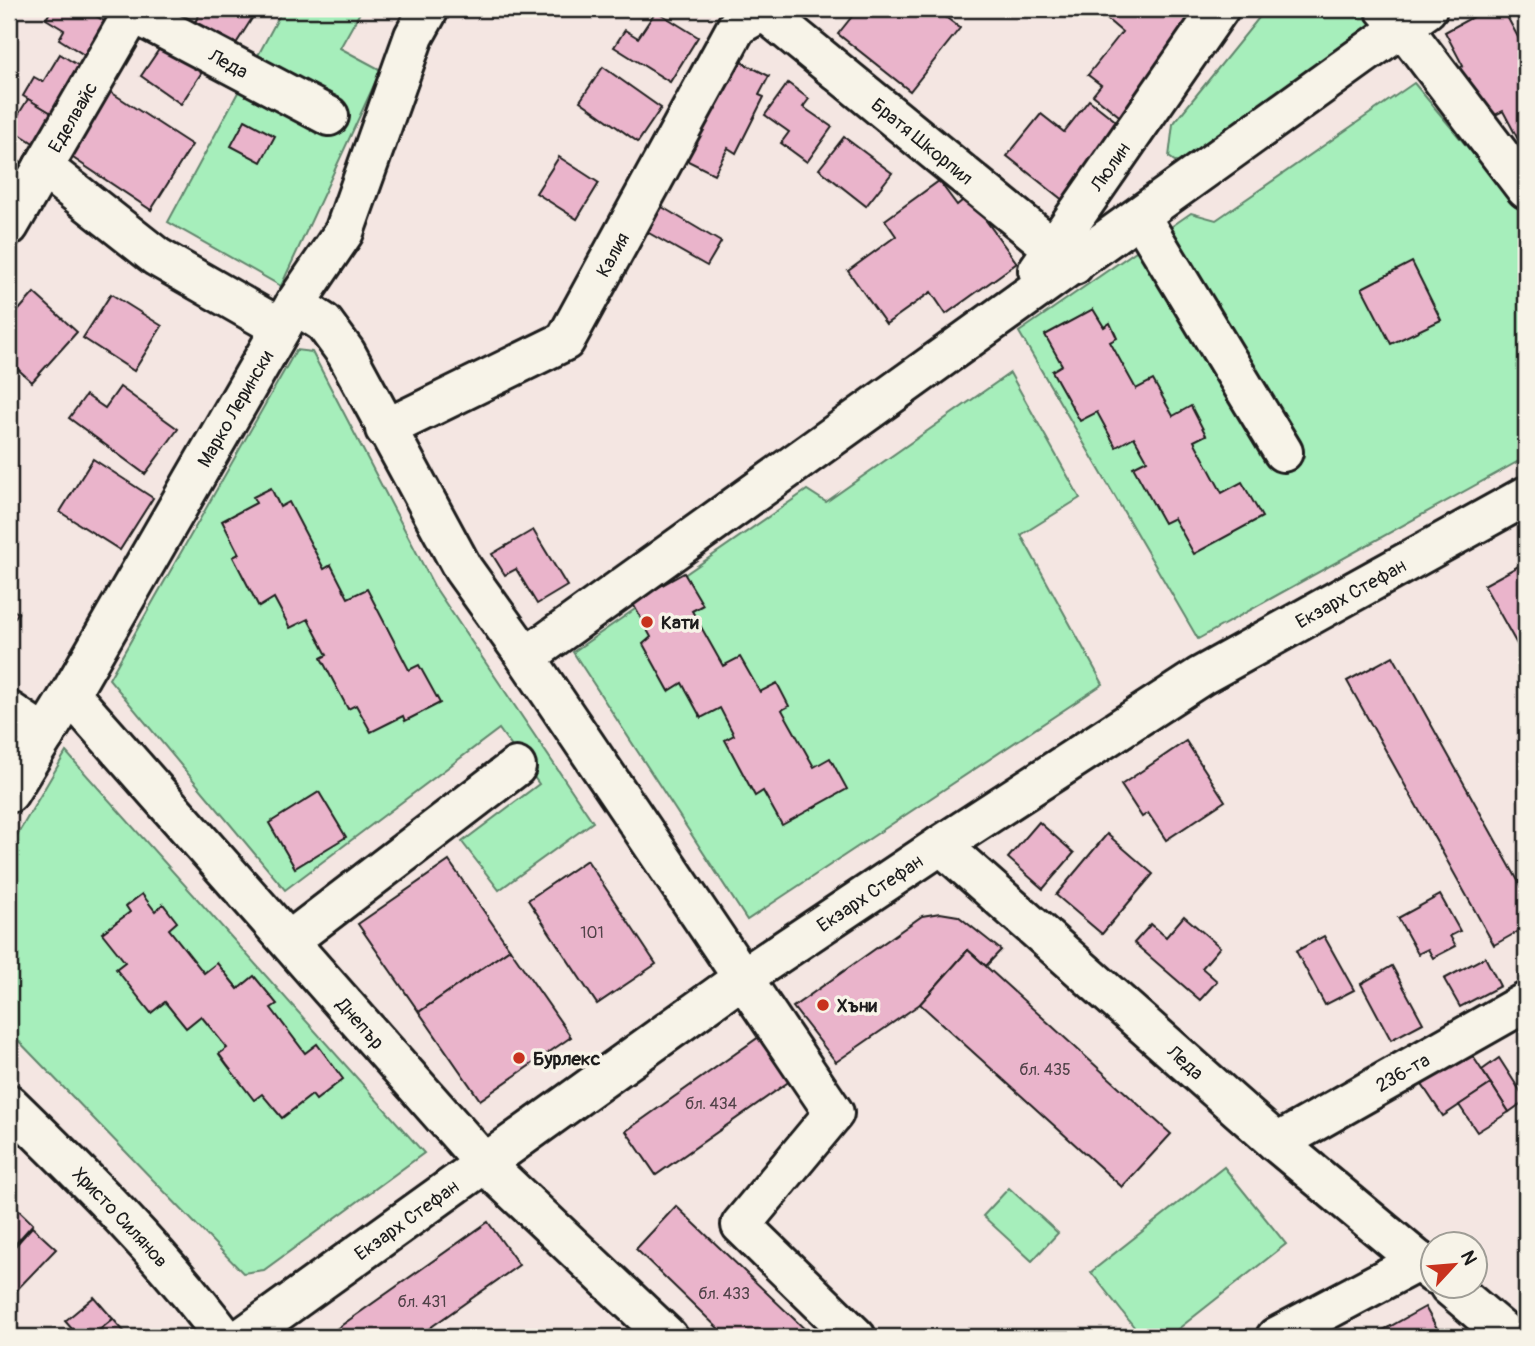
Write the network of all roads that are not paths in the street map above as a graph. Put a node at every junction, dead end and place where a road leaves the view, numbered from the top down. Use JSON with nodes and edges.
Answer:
{"nodes":[{"id":1,"x":429,"y":9,"type":"edge"},
{"id":2,"x":1219,"y":9,"type":"edge"},
{"id":3,"x":131,"y":10,"type":"edge"},
{"id":4,"x":1405,"y":15,"type":"edge"},
{"id":5,"x":772,"y":18,"type":"joint"},
{"id":6,"x":329,"y":116,"type":"dead end"},
{"id":7,"x":43,"y":167,"type":"junction"},
{"id":8,"x":1526,"y":189,"type":"edge"},
{"id":9,"x":1140,"y":216,"type":"junction"},
{"id":10,"x":9,"y":226,"type":"edge"},
{"id":11,"x":1064,"y":257,"type":"junction"},
{"id":12,"x":288,"y":316,"type":"junction"},
{"id":13,"x":385,"y":429,"type":"junction"},
{"id":14,"x":1283,"y":452,"type":"dead end"},
{"id":15,"x":1526,"y":496,"type":"edge"},
{"id":16,"x":526,"y":657,"type":"junction"},
{"id":17,"x":70,"y":694,"type":"junction"},
{"id":18,"x":9,"y":710,"type":"edge"},
{"id":19,"x":46,"y":735,"type":"junction"},
{"id":20,"x":516,"y":767,"type":"dead end"},
{"id":21,"x":9,"y":793,"type":"edge"},
{"id":22,"x":941,"y":845,"type":"junction"},
{"id":23,"x":289,"y":941,"type":"junction"},
{"id":24,"x":744,"y":977,"type":"junction"},
{"id":25,"x":1526,"y":1002,"type":"edge"},
{"id":26,"x":9,"y":1104,"type":"edge"},
{"id":27,"x":1277,"y":1143,"type":"junction"},
{"id":28,"x":486,"y":1164,"type":"junction"},
{"id":29,"x":1420,"y":1263,"type":"edge"},
{"id":30,"x":1420,"y":1271,"type":"edge"},
{"id":31,"x":1465,"y":1300,"type":"edge"},
{"id":32,"x":224,"y":1337,"type":"edge"},
{"id":33,"x":243,"y":1337,"type":"edge"},
{"id":34,"x":668,"y":1337,"type":"edge"},
{"id":35,"x":856,"y":1337,"type":"edge"},
{"id":36,"x":1276,"y":1337,"type":"edge"},
{"id":37,"x":1509,"y":1337,"type":"edge"}],
"edges":[{"from":1,"to":12,"type":"street","name":"Марко Лерински"},
{"from":2,"to":11,"type":"street","name":"Люлин"},
{"from":3,"to":6,"type":"street","name":"Леда"},
{"from":3,"to":7,"type":"street","name":"Еделвайс"},
{"from":4,"to":8,"type":"street"},
{"from":4,"to":9,"type":"street"},
{"from":5,"to":11,"type":"street","name":"Братя Шкорпил"},
{"from":5,"to":13,"type":"street","name":"Калия"},
{"from":7,"to":10,"type":"street","name":"Еделвайс"},
{"from":7,"to":12,"type":"street"},
{"from":9,"to":11,"type":"street"},
{"from":9,"to":14,"type":"street"},
{"from":11,"to":16,"type":"street"},
{"from":12,"to":13,"type":"street"},
{"from":12,"to":17,"type":"street","name":"Марко Лерински"},
{"from":13,"to":16,"type":"street"},
{"from":15,"to":22,"type":"street","name":"Екзарх Стефан"},
{"from":16,"to":24,"type":"street"},
{"from":17,"to":19,"type":"street","name":"Марко Лерински"},
{"from":17,"to":23,"type":"street","name":"Днепър"},
{"from":18,"to":19,"type":"street"},
{"from":19,"to":21,"type":"street","name":"Марко Лерински"},
{"from":20,"to":23,"type":"street"},
{"from":22,"to":24,"type":"street","name":"Екзарх Стефан"},
{"from":22,"to":27,"type":"street","name":"Леда"},
{"from":23,"to":28,"type":"street","name":"Днепър"},
{"from":24,"to":28,"type":"street","name":"Екзарх Стефан"},
{"from":24,"to":35,"type":"street"},
{"from":25,"to":27,"type":"street","name":"236-та"},
{"from":26,"to":32,"type":"street","name":"Христо Силянов"},
{"from":27,"to":29,"type":"street","name":"Леда"},
{"from":28,"to":33,"type":"street","name":"Екзарх Стефан"},
{"from":28,"to":34,"type":"street","name":"Днепър"},
{"from":30,"to":36,"type":"street"},
{"from":31,"to":37,"type":"street"}]}
